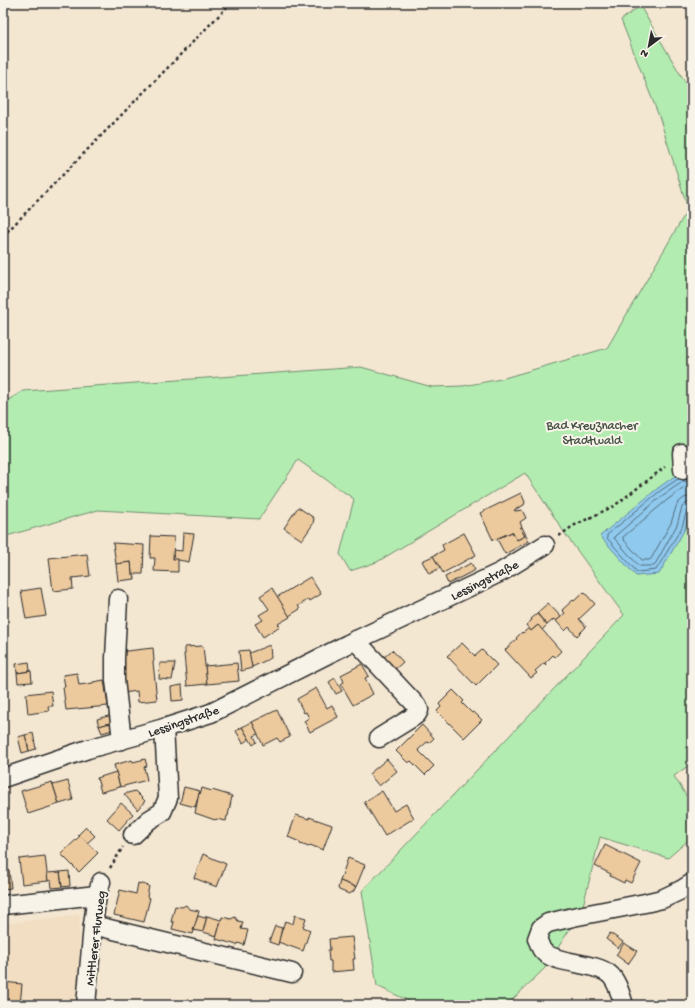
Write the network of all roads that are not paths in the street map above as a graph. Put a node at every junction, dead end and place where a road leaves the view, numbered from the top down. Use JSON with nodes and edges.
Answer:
{"nodes":[{"id":1,"x":545,"y":545,"type":"road end"},
{"id":2,"x":118,"y":599,"type":"dead end"},
{"id":3,"x":355,"y":640,"type":"junction"},
{"id":4,"x":164,"y":728,"type":"junction"},
{"id":5,"x":378,"y":738,"type":"dead end"},
{"id":6,"x":122,"y":740,"type":"junction"},
{"id":7,"x":3,"y":778,"type":"edge"},
{"id":8,"x":133,"y":835,"type":"road end"},
{"id":9,"x":692,"y":883,"type":"edge"},
{"id":10,"x":3,"y":905,"type":"edge"},
{"id":11,"x":93,"y":925,"type":"junction"},
{"id":12,"x":292,"y":973,"type":"dead end"},
{"id":13,"x":86,"y":1005,"type":"edge"},
{"id":14,"x":624,"y":1005,"type":"edge"}],
"edges":[{"from":1,"to":3,"type":"street","name":"Lessingstraße"},
{"from":2,"to":6,"type":"street"},
{"from":3,"to":4,"type":"street","name":"Lessingstraße"},
{"from":3,"to":5,"type":"street"},
{"from":4,"to":6,"type":"street","name":"Lessingstraße"},
{"from":4,"to":8,"type":"street"},
{"from":6,"to":7,"type":"street","name":"Lessingstraße"},
{"from":9,"to":14,"type":"street"},
{"from":10,"to":11,"type":"street","name":"Mittlerer Flurweg"},
{"from":11,"to":12,"type":"street"},
{"from":11,"to":13,"type":"street","name":"Mittlerer Flurweg"}]}
